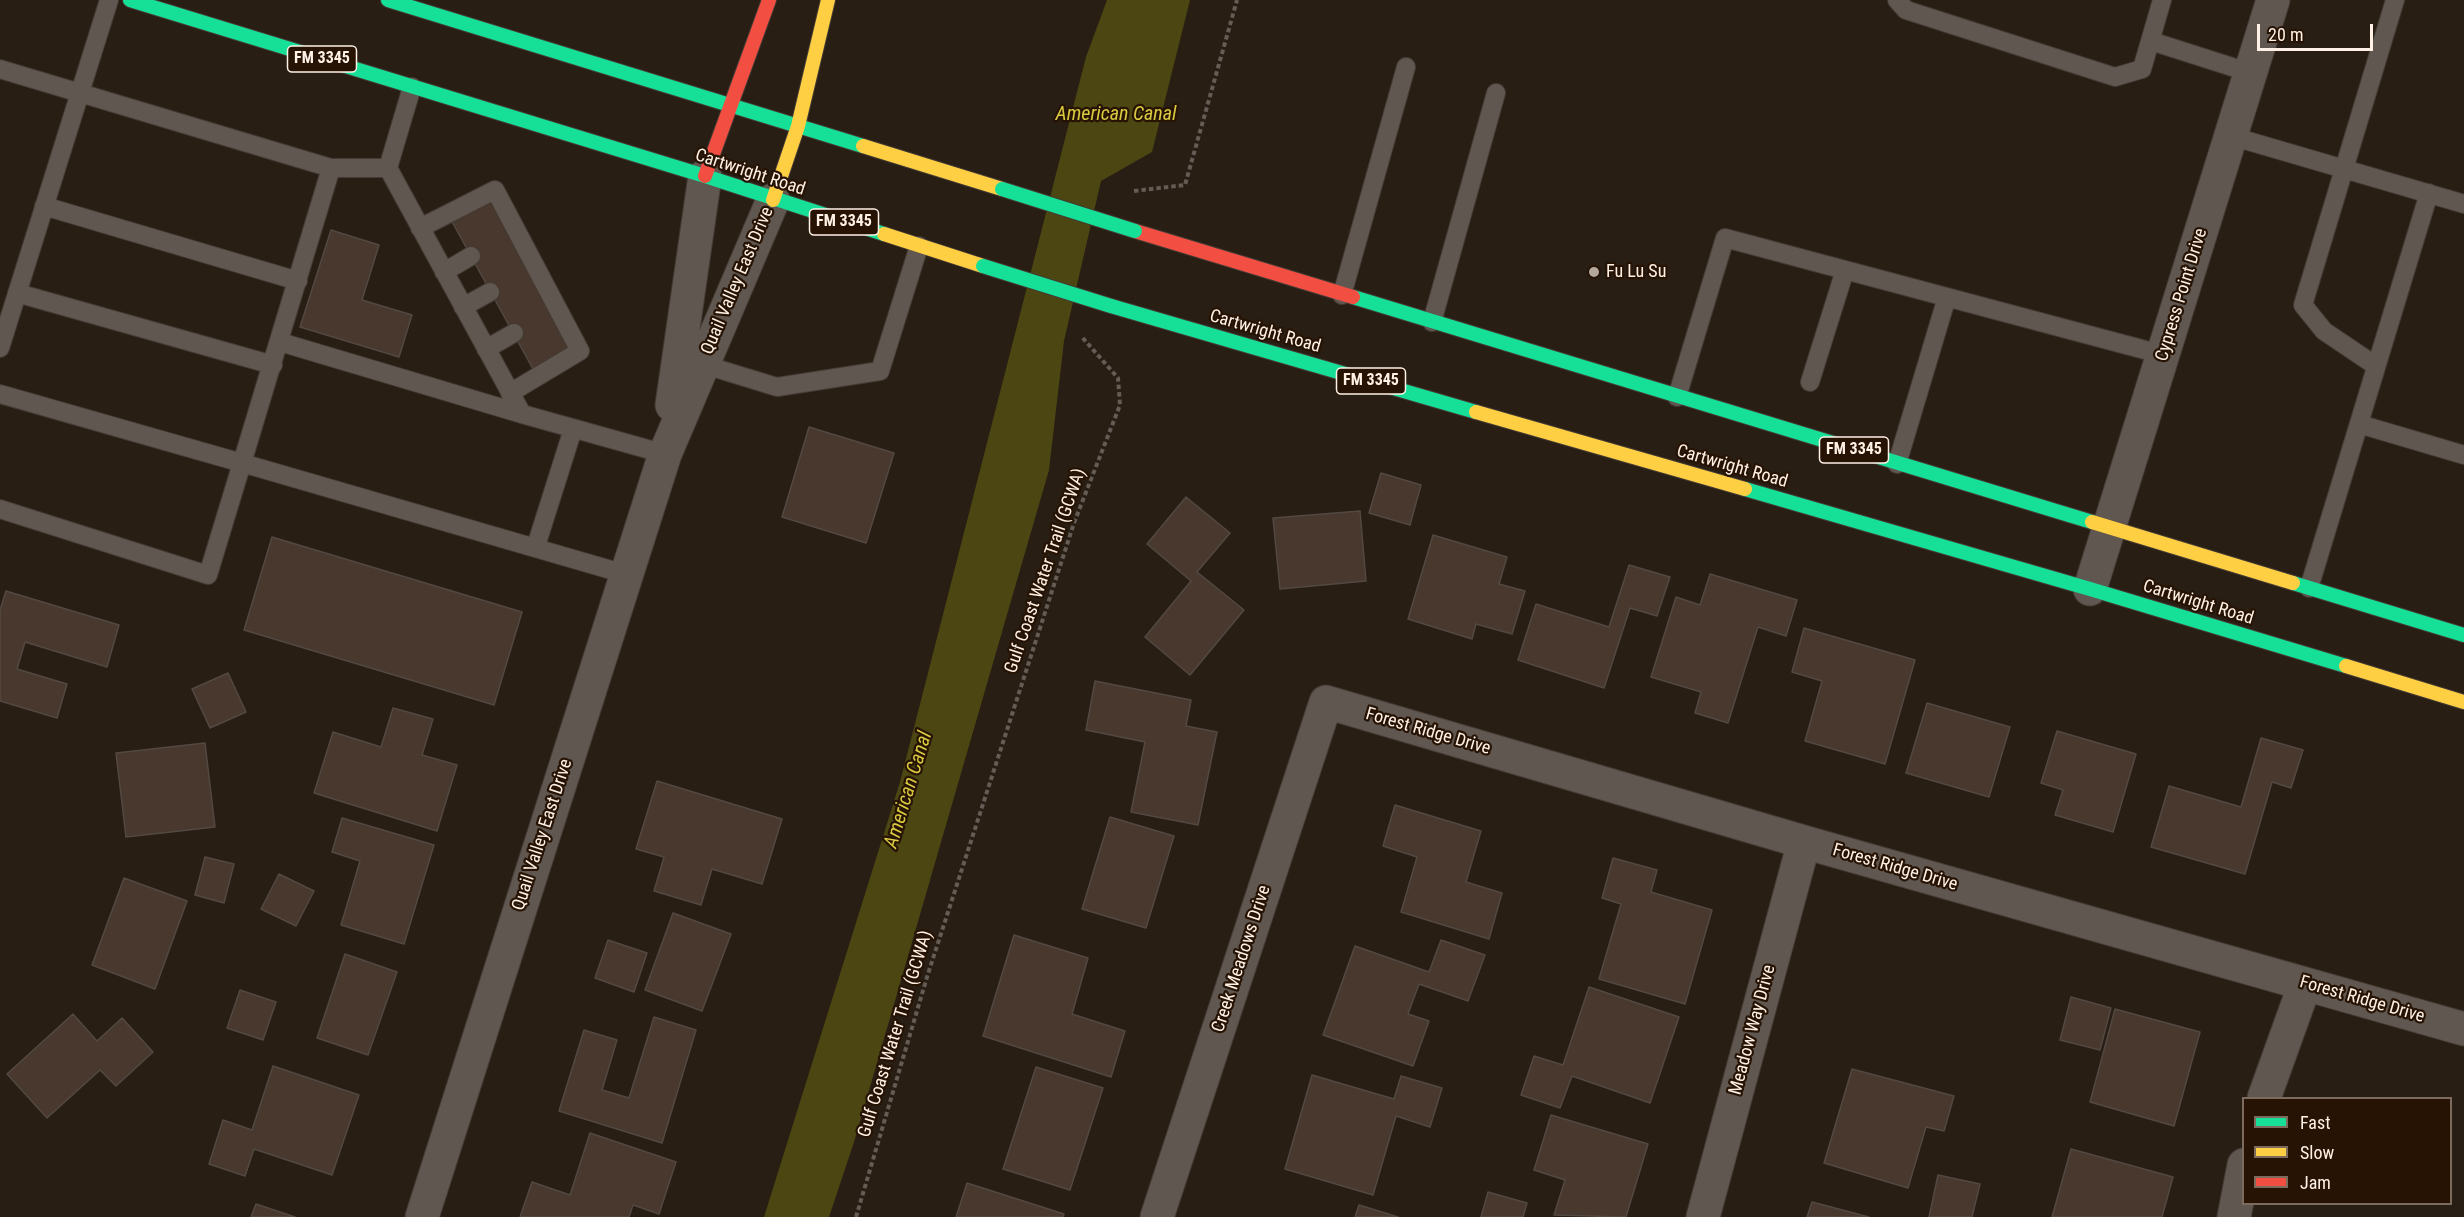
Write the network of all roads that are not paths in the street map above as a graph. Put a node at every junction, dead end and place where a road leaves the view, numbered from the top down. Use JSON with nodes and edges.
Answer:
{"nodes":[{"id":1,"x":109,"y":0,"type":"edge"},
{"id":2,"x":130,"y":0,"type":"edge"},
{"id":3,"x":388,"y":0,"type":"edge"},
{"id":4,"x":769,"y":0,"type":"edge"},
{"id":5,"x":828,"y":0,"type":"edge"},
{"id":6,"x":1897,"y":0,"type":"edge"},
{"id":7,"x":2163,"y":0,"type":"edge"},
{"id":8,"x":2273,"y":0,"type":"edge"},
{"id":9,"x":2395,"y":0,"type":"edge"},
{"id":10,"x":2151,"y":41,"type":"junction"},
{"id":11,"x":1406,"y":68,"type":"dead end"},
{"id":12,"x":0,"y":69,"type":"edge"},
{"id":13,"x":2251,"y":73,"type":"junction"},
{"id":14,"x":412,"y":87,"type":"junction"},
{"id":15,"x":80,"y":93,"type":"junction"},
{"id":16,"x":1497,"y":93,"type":"dead end"},
{"id":17,"x":729,"y":105,"type":"junction"},
{"id":18,"x":798,"y":126,"type":"junction"},
{"id":19,"x":2231,"y":136,"type":"junction"},
{"id":20,"x":331,"y":168,"type":"junction"},
{"id":21,"x":388,"y":168,"type":"junction"},
{"id":22,"x":2346,"y":169,"type":"junction"},
{"id":23,"x":705,"y":176,"type":"junction"},
{"id":24,"x":2429,"y":193,"type":"junction"},
{"id":25,"x":773,"y":200,"type":"junction"},
{"id":26,"x":2464,"y":204,"type":"edge"},
{"id":27,"x":44,"y":206,"type":"junction"},
{"id":28,"x":420,"y":228,"type":"junction"},
{"id":29,"x":919,"y":246,"type":"junction"},
{"id":30,"x":471,"y":256,"type":"dead end"},
{"id":31,"x":1845,"y":270,"type":"junction"},
{"id":32,"x":444,"y":272,"type":"junction"},
{"id":33,"x":297,"y":281,"type":"junction"},
{"id":34,"x":490,"y":291,"type":"dead end"},
{"id":35,"x":18,"y":292,"type":"junction"},
{"id":36,"x":1342,"y":295,"type":"junction"},
{"id":37,"x":1947,"y":297,"type":"junction"},
{"id":38,"x":464,"y":307,"type":"junction"},
{"id":39,"x":1432,"y":322,"type":"junction"},
{"id":40,"x":514,"y":333,"type":"dead end"},
{"id":41,"x":280,"y":342,"type":"junction"},
{"id":42,"x":0,"y":348,"type":"edge"},
{"id":43,"x":486,"y":349,"type":"junction"},
{"id":44,"x":2164,"y":355,"type":"junction"},
{"id":45,"x":702,"y":364,"type":"junction"},
{"id":46,"x":273,"y":365,"type":"junction"},
{"id":47,"x":2376,"y":366,"type":"junction"},
{"id":48,"x":1810,"y":382,"type":"dead end"},
{"id":49,"x":510,"y":393,"type":"junction"},
{"id":50,"x":0,"y":394,"type":"edge"},
{"id":51,"x":1677,"y":397,"type":"junction"},
{"id":52,"x":522,"y":414,"type":"junction"},
{"id":53,"x":2359,"y":424,"type":"junction"},
{"id":54,"x":573,"y":429,"type":"junction"},
{"id":55,"x":665,"y":454,"type":"junction"},
{"id":56,"x":2464,"y":454,"type":"edge"},
{"id":57,"x":242,"y":463,"type":"junction"},
{"id":58,"x":1897,"y":464,"type":"junction"},
{"id":59,"x":0,"y":509,"type":"edge"},
{"id":60,"x":2109,"y":528,"type":"junction"},
{"id":61,"x":536,"y":546,"type":"junction"},
{"id":62,"x":625,"y":574,"type":"junction"},
{"id":63,"x":2309,"y":588,"type":"junction"},
{"id":64,"x":2090,"y":589,"type":"junction"},
{"id":65,"x":2464,"y":635,"type":"edge"},
{"id":66,"x":1326,"y":702,"type":"joint"},
{"id":67,"x":2464,"y":702,"type":"edge"},
{"id":68,"x":1804,"y":842,"type":"junction"},
{"id":69,"x":2305,"y":984,"type":"junction"},
{"id":70,"x":2464,"y":1029,"type":"edge"},
{"id":71,"x":2264,"y":1097,"type":"edge"},
{"id":72,"x":2242,"y":1175,"type":"edge"},
{"id":73,"x":422,"y":1217,"type":"edge"},
{"id":74,"x":1157,"y":1217,"type":"edge"},
{"id":75,"x":1703,"y":1217,"type":"edge"},
{"id":76,"x":2234,"y":1217,"type":"edge"}],
"edges":[{"from":1,"to":15,"type":"lane"},
{"from":2,"to":14,"type":"main road","name":"Cartwright Road","number":"FM 3345"},
{"from":3,"to":17,"type":"main road","number":"FM 3345"},
{"from":4,"to":17,"type":"main road","name":"Quail Valley East Drive"},
{"from":5,"to":18,"type":"main road","name":"Quail Valley East Drive"},
{"from":6,"to":10,"type":"lane"},
{"from":7,"to":10,"type":"lane"},
{"from":8,"to":13,"type":"street","name":"Cypress Point Drive"},
{"from":9,"to":22,"type":"lane"},
{"from":10,"to":13,"type":"lane"},
{"from":11,"to":36,"type":"lane"},
{"from":12,"to":15,"type":"lane"},
{"from":13,"to":19,"type":"street","name":"Cypress Point Drive"},
{"from":14,"to":21,"type":"lane"},
{"from":14,"to":23,"type":"main road","name":"Cartwright Road","number":"FM 3345"},
{"from":15,"to":20,"type":"lane"},
{"from":15,"to":27,"type":"lane"},
{"from":16,"to":39,"type":"lane"},
{"from":17,"to":18,"type":"main road","number":"FM 3345"},
{"from":17,"to":23,"type":"main road","name":"Quail Valley East Drive"},
{"from":18,"to":25,"type":"main road","name":"Quail Valley East Drive"},
{"from":18,"to":36,"type":"main road","number":"FM 3345","bridge":true},
{"from":19,"to":22,"type":"lane"},
{"from":19,"to":44,"type":"street","name":"Cypress Point Drive"},
{"from":20,"to":21,"type":"lane"},
{"from":20,"to":33,"type":"lane"},
{"from":21,"to":28,"type":"lane"},
{"from":22,"to":24,"type":"lane"},
{"from":22,"to":47,"type":"lane"},
{"from":23,"to":25,"type":"main road","name":"Cartwright Road","number":"FM 3345"},
{"from":23,"to":55,"type":"street","name":"Quail Valley East Drive"},
{"from":24,"to":26,"type":"lane"},
{"from":24,"to":47,"type":"lane"},
{"from":25,"to":29,"type":"main road","name":"Cartwright Road","number":"FM 3345"},
{"from":25,"to":45,"type":"street","name":"Quail Valley East Drive"},
{"from":27,"to":33,"type":"lane"},
{"from":27,"to":35,"type":"lane"},
{"from":28,"to":32,"type":"lane"},
{"from":28,"to":49,"type":"lane"},
{"from":29,"to":45,"type":"lane"},
{"from":29,"to":64,"type":"main road","name":"Cartwright Road","number":"FM 3345","bridge":true},
{"from":30,"to":32,"type":"lane"},
{"from":31,"to":37,"type":"lane"},
{"from":31,"to":48,"type":"lane"},
{"from":31,"to":51,"type":"lane"},
{"from":32,"to":38,"type":"lane"},
{"from":33,"to":41,"type":"lane"},
{"from":34,"to":38,"type":"lane"},
{"from":35,"to":42,"type":"lane"},
{"from":35,"to":46,"type":"lane"},
{"from":36,"to":39,"type":"main road","number":"FM 3345"},
{"from":37,"to":44,"type":"lane"},
{"from":37,"to":58,"type":"lane"},
{"from":38,"to":43,"type":"lane"},
{"from":39,"to":51,"type":"main road","number":"FM 3345"},
{"from":40,"to":43,"type":"lane"},
{"from":41,"to":46,"type":"lane"},
{"from":41,"to":52,"type":"lane"},
{"from":43,"to":49,"type":"lane"},
{"from":44,"to":60,"type":"street","name":"Cypress Point Drive"},
{"from":45,"to":55,"type":"street","name":"Quail Valley East Drive"},
{"from":46,"to":57,"type":"lane"},
{"from":47,"to":53,"type":"lane"},
{"from":49,"to":52,"type":"lane"},
{"from":50,"to":57,"type":"lane"},
{"from":51,"to":58,"type":"main road","number":"FM 3345"},
{"from":52,"to":54,"type":"lane"},
{"from":53,"to":56,"type":"lane"},
{"from":53,"to":63,"type":"lane"},
{"from":54,"to":55,"type":"lane"},
{"from":54,"to":61,"type":"lane"},
{"from":55,"to":62,"type":"street","name":"Quail Valley East Drive"},
{"from":57,"to":59,"type":"lane"},
{"from":57,"to":61,"type":"lane"},
{"from":58,"to":60,"type":"main road","number":"FM 3345"},
{"from":60,"to":63,"type":"main road","number":"FM 3345"},
{"from":60,"to":64,"type":"street","name":"Cypress Point Drive"},
{"from":61,"to":62,"type":"lane"},
{"from":62,"to":73,"type":"street","name":"Quail Valley East Drive"},
{"from":63,"to":65,"type":"main road","number":"FM 3345"},
{"from":64,"to":67,"type":"main road","name":"Cartwright Road","number":"FM 3345"},
{"from":66,"to":68,"type":"street","name":"Forest Ridge Drive"},
{"from":66,"to":74,"type":"street","name":"Creek Meadows Drive"},
{"from":68,"to":69,"type":"street","name":"Forest Ridge Drive"},
{"from":68,"to":75,"type":"street","name":"Meadow Way Drive"},
{"from":69,"to":70,"type":"street","name":"Forest Ridge Drive"},
{"from":69,"to":71,"type":"street"},
{"from":72,"to":76,"type":"street"}]}
